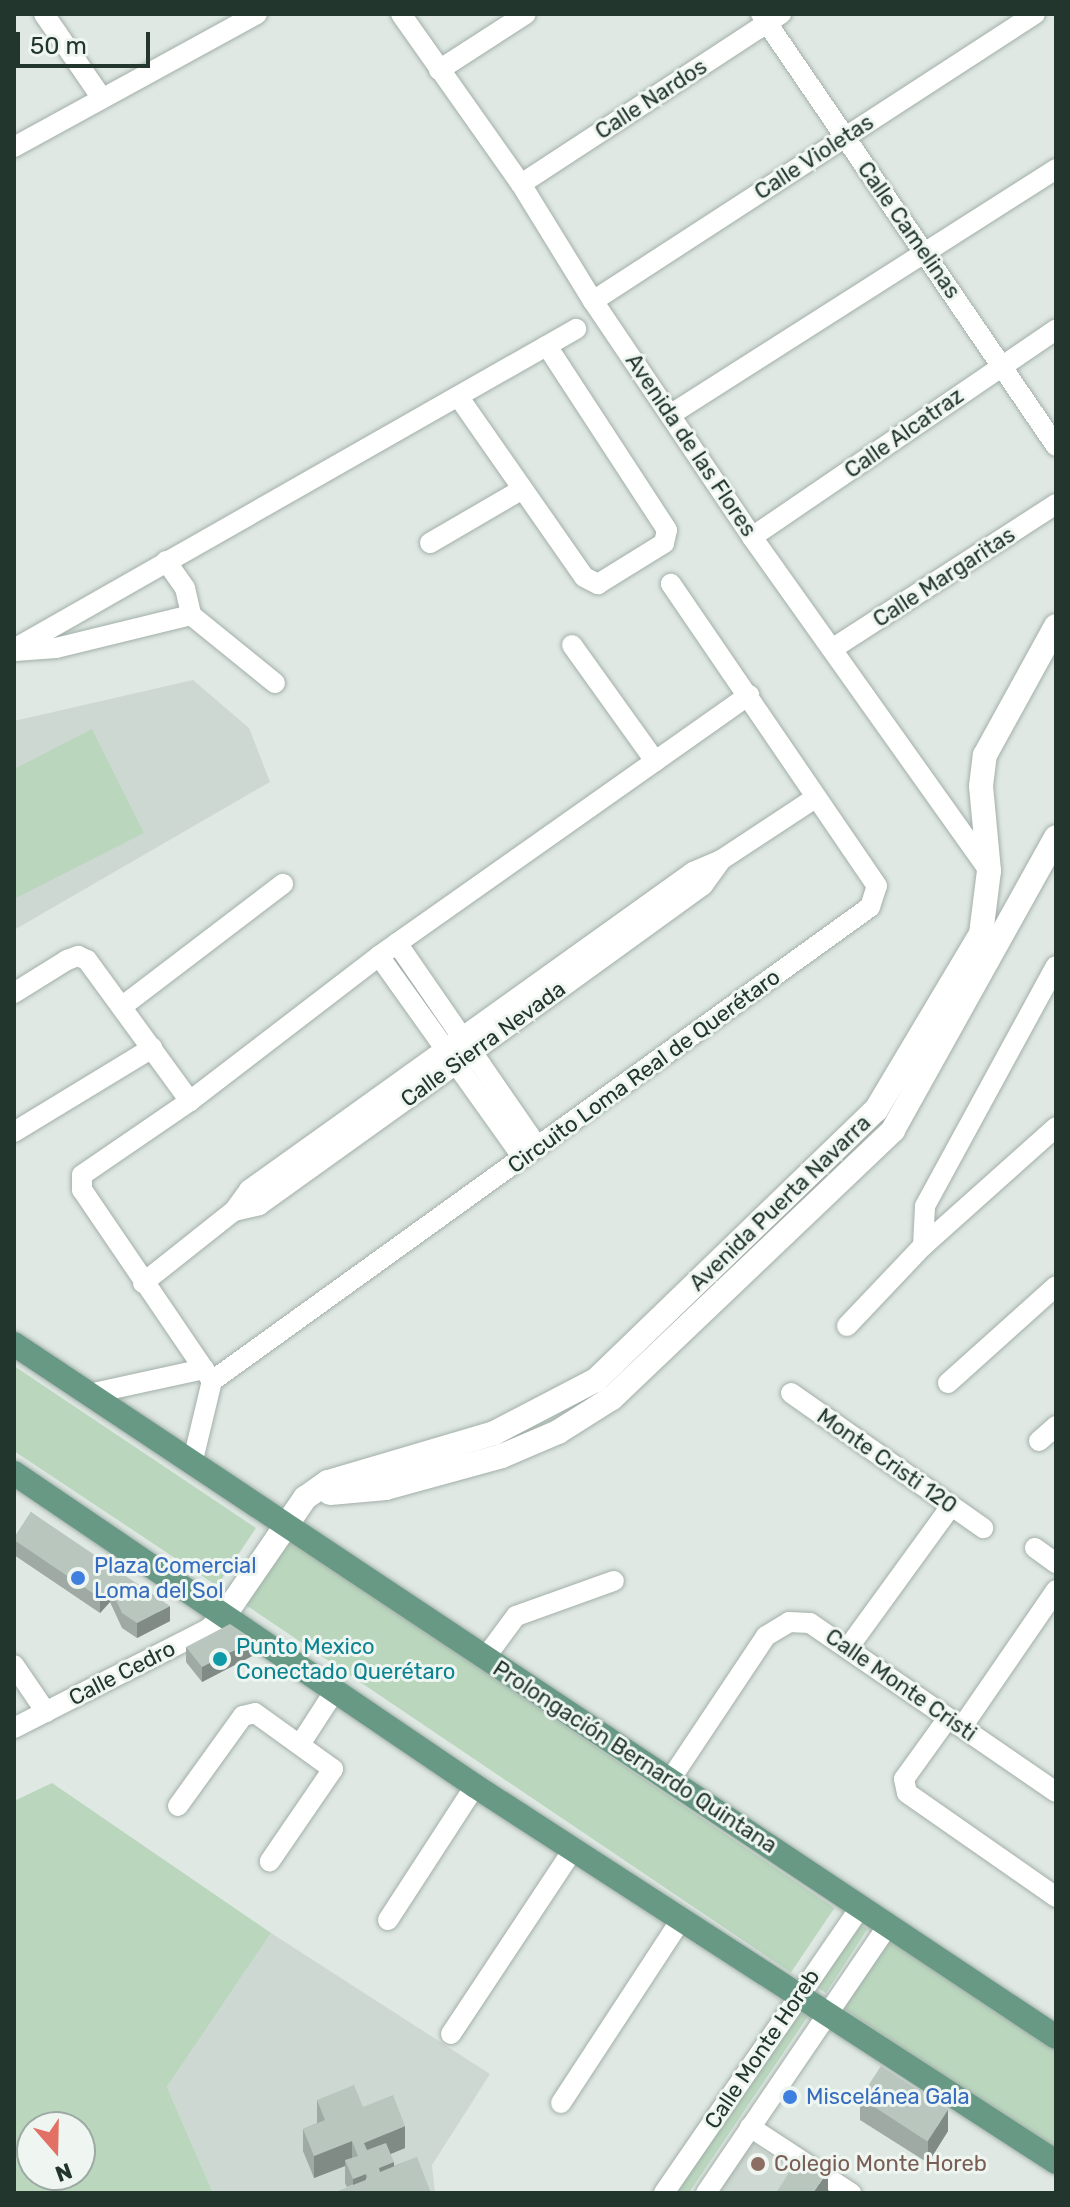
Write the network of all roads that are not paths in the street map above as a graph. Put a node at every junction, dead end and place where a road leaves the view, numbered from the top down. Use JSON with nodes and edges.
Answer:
{"nodes":[{"id":1,"x":44,"y":14,"type":"edge"},
{"id":2,"x":257,"y":14,"type":"edge"},
{"id":3,"x":401,"y":14,"type":"edge"},
{"id":4,"x":526,"y":14,"type":"edge"},
{"id":5,"x":1035,"y":14,"type":"edge"},
{"id":6,"x":770,"y":17,"type":"edge"},
{"id":7,"x":439,"y":70,"type":"junction"},
{"id":8,"x":101,"y":97,"type":"junction"},
{"id":9,"x":845,"y":137,"type":"junction"},
{"id":10,"x":14,"y":147,"type":"edge"},
{"id":11,"x":1056,"y":169,"type":"edge"},
{"id":12,"x":521,"y":184,"type":"junction"},
{"id":13,"x":925,"y":256,"type":"junction"},
{"id":14,"x":593,"y":301,"type":"junction"},
{"id":15,"x":576,"y":329,"type":"dead end"},
{"id":16,"x":1056,"y":330,"type":"edge"},
{"id":17,"x":547,"y":346,"type":"junction"},
{"id":18,"x":1003,"y":364,"type":"junction"},
{"id":19,"x":460,"y":399,"type":"junction"},
{"id":20,"x":673,"y":413,"type":"junction"},
{"id":21,"x":1056,"y":446,"type":"edge"},
{"id":22,"x":521,"y":490,"type":"junction"},
{"id":23,"x":1056,"y":504,"type":"edge"},
{"id":24,"x":752,"y":537,"type":"junction"},
{"id":25,"x":430,"y":543,"type":"dead end"},
{"id":26,"x":166,"y":561,"type":"junction"},
{"id":27,"x":671,"y":584,"type":"dead end"},
{"id":28,"x":191,"y":615,"type":"junction"},
{"id":29,"x":1056,"y":626,"type":"edge"},
{"id":30,"x":572,"y":645,"type":"dead end"},
{"id":31,"x":832,"y":649,"type":"junction"},
{"id":32,"x":14,"y":650,"type":"edge"},
{"id":33,"x":275,"y":683,"type":"dead end"},
{"id":34,"x":749,"y":695,"type":"junction"},
{"id":35,"x":655,"y":761,"type":"junction"},
{"id":36,"x":815,"y":798,"type":"junction"},
{"id":37,"x":1056,"y":837,"type":"edge"},
{"id":38,"x":989,"y":871,"type":"junction"},
{"id":39,"x":283,"y":884,"type":"dead end"},
{"id":40,"x":1023,"y":895,"type":"junction"},
{"id":41,"x":397,"y":943,"type":"junction"},
{"id":42,"x":379,"y":956,"type":"junction"},
{"id":43,"x":1056,"y":966,"type":"edge"},
{"id":44,"x":14,"y":993,"type":"edge"},
{"id":45,"x":124,"y":1005,"type":"junction"},
{"id":46,"x":468,"y":1044,"type":"junction"},
{"id":47,"x":152,"y":1048,"type":"junction"},
{"id":48,"x":450,"y":1056,"type":"junction"},
{"id":49,"x":190,"y":1101,"type":"junction"},
{"id":50,"x":1056,"y":1127,"type":"edge"},
{"id":51,"x":14,"y":1132,"type":"edge"},
{"id":52,"x":530,"y":1152,"type":"junction"},
{"id":53,"x":923,"y":1246,"type":"junction"},
{"id":54,"x":707,"y":1273,"type":"junction"},
{"id":55,"x":143,"y":1283,"type":"junction"},
{"id":56,"x":1056,"y":1286,"type":"edge"},
{"id":57,"x":725,"y":1291,"type":"junction"},
{"id":58,"x":847,"y":1326,"type":"dead end"},
{"id":59,"x":14,"y":1344,"type":"edge"},
{"id":60,"x":208,"y":1375,"type":"junction"},
{"id":61,"x":948,"y":1383,"type":"dead end"},
{"id":62,"x":791,"y":1393,"type":"dead end"},
{"id":63,"x":89,"y":1394,"type":"junction"},
{"id":64,"x":1056,"y":1426,"type":"edge"},
{"id":65,"x":1039,"y":1441,"type":"dead end"},
{"id":66,"x":192,"y":1464,"type":"junction"},
{"id":67,"x":14,"y":1473,"type":"edge"},
{"id":68,"x":305,"y":1498,"type":"junction"},
{"id":69,"x":951,"y":1506,"type":"junction"},
{"id":70,"x":283,"y":1523,"type":"junction"},
{"id":71,"x":983,"y":1528,"type":"dead end"},
{"id":72,"x":1035,"y":1548,"type":"dead end"},
{"id":73,"x":1056,"y":1563,"type":"edge"},
{"id":74,"x":614,"y":1581,"type":"dead end"},
{"id":75,"x":1056,"y":1590,"type":"edge"},
{"id":76,"x":226,"y":1613,"type":"junction"},
{"id":77,"x":848,"y":1648,"type":"junction"},
{"id":78,"x":485,"y":1658,"type":"junction"},
{"id":79,"x":14,"y":1665,"type":"edge"},
{"id":80,"x":336,"y":1689,"type":"junction"},
{"id":81,"x":46,"y":1712,"type":"junction"},
{"id":82,"x":955,"y":1722,"type":"junction"},
{"id":83,"x":14,"y":1728,"type":"edge"},
{"id":84,"x":301,"y":1743,"type":"junction"},
{"id":85,"x":670,"y":1780,"type":"junction"},
{"id":86,"x":475,"y":1786,"type":"junction"},
{"id":87,"x":1056,"y":1792,"type":"edge"},
{"id":88,"x":178,"y":1806,"type":"dead end"},
{"id":89,"x":573,"y":1850,"type":"junction"},
{"id":90,"x":270,"y":1861,"type":"dead end"},
{"id":91,"x":1056,"y":1897,"type":"edge"},
{"id":92,"x":861,"y":1906,"type":"junction"},
{"id":93,"x":388,"y":1920,"type":"dead end"},
{"id":94,"x":680,"y":1921,"type":"junction"},
{"id":95,"x":888,"y":1925,"type":"junction"},
{"id":96,"x":798,"y":1995,"type":"junction"},
{"id":97,"x":827,"y":2012,"type":"junction"},
{"id":98,"x":451,"y":2034,"type":"dead end"},
{"id":99,"x":1056,"y":2037,"type":"edge"},
{"id":100,"x":561,"y":2103,"type":"dead end"},
{"id":101,"x":750,"y":2127,"type":"junction"},
{"id":102,"x":1056,"y":2162,"type":"edge"},
{"id":103,"x":845,"y":2191,"type":"edge"},
{"id":104,"x":664,"y":2193,"type":"edge"},
{"id":105,"x":706,"y":2193,"type":"edge"}],
"edges":[{"from":1,"to":8,"type":"street"},
{"from":2,"to":8,"type":"street"},
{"from":3,"to":7,"type":"street","name":"Avenida de las Flores"},
{"from":4,"to":7,"type":"street"},
{"from":5,"to":9,"type":"street","name":"Calle Violetas"},
{"from":6,"to":9,"type":"street","name":"Calle Camelinas"},
{"from":6,"to":12,"type":"street","name":"Calle Nardos"},
{"from":7,"to":12,"type":"street","name":"Avenida de las Flores"},
{"from":8,"to":10,"type":"street"},
{"from":9,"to":13,"type":"street","name":"Calle Camelinas"},
{"from":9,"to":14,"type":"street","name":"Calle Violetas"},
{"from":11,"to":13,"type":"street"},
{"from":12,"to":14,"type":"street","name":"Avenida de las Flores"},
{"from":13,"to":18,"type":"street","name":"Calle Camelinas"},
{"from":13,"to":20,"type":"street"},
{"from":14,"to":20,"type":"street","name":"Avenida de las Flores"},
{"from":15,"to":17,"type":"street"},
{"from":16,"to":18,"type":"street","name":"Calle Alcatraz"},
{"from":17,"to":19,"type":"street"},
{"from":17,"to":22,"type":"street"},
{"from":18,"to":21,"type":"street","name":"Calle Camelinas"},
{"from":18,"to":24,"type":"street","name":"Calle Alcatraz"},
{"from":19,"to":22,"type":"street"},
{"from":19,"to":26,"type":"street"},
{"from":20,"to":24,"type":"street","name":"Avenida de las Flores"},
{"from":22,"to":25,"type":"street"},
{"from":23,"to":31,"type":"street","name":"Calle Margaritas"},
{"from":24,"to":31,"type":"street","name":"Avenida de las Flores"},
{"from":26,"to":28,"type":"street"},
{"from":26,"to":32,"type":"street"},
{"from":27,"to":34,"type":"street","name":"Circuito Loma Real de Querétaro"},
{"from":28,"to":32,"type":"street"},
{"from":28,"to":33,"type":"street"},
{"from":29,"to":38,"type":"street","name":"Avenida Puerta Navarra"},
{"from":30,"to":35,"type":"street"},
{"from":31,"to":38,"type":"street","name":"Avenida de las Flores"},
{"from":34,"to":35,"type":"street"},
{"from":34,"to":36,"type":"street","name":"Circuito Loma Real de Querétaro"},
{"from":35,"to":41,"type":"street"},
{"from":36,"to":46,"type":"street","name":"Calle Sierra Nevada"},
{"from":36,"to":52,"type":"street","name":"Circuito Loma Real de Querétaro"},
{"from":37,"to":40,"type":"street","name":"Avenida Puerta Navarra"},
{"from":38,"to":40,"type":"street"},
{"from":38,"to":54,"type":"street","name":"Avenida Puerta Navarra"},
{"from":39,"to":45,"type":"street"},
{"from":40,"to":57,"type":"street","name":"Avenida Puerta Navarra"},
{"from":41,"to":42,"type":"street"},
{"from":41,"to":46,"type":"street"},
{"from":42,"to":48,"type":"street"},
{"from":42,"to":49,"type":"street"},
{"from":43,"to":53,"type":"street"},
{"from":44,"to":45,"type":"street"},
{"from":45,"to":47,"type":"street"},
{"from":46,"to":48,"type":"street","name":"Calle Sierra Nevada"},
{"from":46,"to":52,"type":"street"},
{"from":47,"to":49,"type":"street"},
{"from":47,"to":51,"type":"street"},
{"from":48,"to":52,"type":"street"},
{"from":48,"to":55,"type":"street","name":"Calle Sierra Nevada"},
{"from":49,"to":55,"type":"street"},
{"from":50,"to":53,"type":"street"},
{"from":52,"to":60,"type":"street","name":"Circuito Loma Real de Querétaro"},
{"from":53,"to":58,"type":"street"},
{"from":54,"to":57,"type":"street"},
{"from":54,"to":68,"type":"street","name":"Avenida Puerta Navarra"},
{"from":55,"to":60,"type":"street"},
{"from":56,"to":61,"type":"street"},
{"from":57,"to":68,"type":"street","name":"Avenida Puerta Navarra"},
{"from":59,"to":63,"type":"main road","name":"Prolongación Bernardo Quintana"},
{"from":60,"to":63,"type":"street","name":"Circuito Loma Real de Querétaro"},
{"from":60,"to":66,"type":"street"},
{"from":62,"to":69,"type":"street","name":"Monte Cristi 120"},
{"from":63,"to":66,"type":"main road","name":"Prolongación Bernardo Quintana"},
{"from":64,"to":65,"type":"street"},
{"from":66,"to":70,"type":"main road","name":"Prolongación Bernardo Quintana"},
{"from":67,"to":76,"type":"main road"},
{"from":68,"to":70,"type":"street","name":"Avenida Puerta Navarra"},
{"from":69,"to":71,"type":"street","name":"Monte Cristi 120"},
{"from":69,"to":77,"type":"street"},
{"from":70,"to":76,"type":"street","name":"Avenida Puerta Navarra"},
{"from":70,"to":78,"type":"main road","name":"Prolongación Bernardo Quintana"},
{"from":72,"to":73,"type":"street"},
{"from":74,"to":78,"type":"street"},
{"from":75,"to":82,"type":"street"},
{"from":76,"to":80,"type":"main road"},
{"from":76,"to":81,"type":"street","name":"Calle Cedro"},
{"from":77,"to":82,"type":"street","name":"Calle Monte Cristi"},
{"from":77,"to":85,"type":"street","name":"Calle Monte Cristi"},
{"from":78,"to":85,"type":"main road","name":"Prolongación Bernardo Quintana"},
{"from":79,"to":81,"type":"street"},
{"from":80,"to":84,"type":"street"},
{"from":80,"to":86,"type":"main road"},
{"from":81,"to":83,"type":"street","name":"Calle Cedro"},
{"from":82,"to":87,"type":"street","name":"Calle Monte Cristi"},
{"from":82,"to":91,"type":"street"},
{"from":84,"to":88,"type":"street"},
{"from":84,"to":90,"type":"street"},
{"from":85,"to":92,"type":"main road","name":"Prolongación Bernardo Quintana"},
{"from":86,"to":89,"type":"main road"},
{"from":86,"to":93,"type":"street"},
{"from":89,"to":94,"type":"main road"},
{"from":89,"to":98,"type":"street"},
{"from":92,"to":95,"type":"main road","name":"Prolongación Bernardo Quintana"},
{"from":92,"to":96,"type":"street","name":"Calle Monte Horeb"},
{"from":94,"to":96,"type":"main road"},
{"from":94,"to":100,"type":"street"},
{"from":95,"to":97,"type":"street","name":"Calle Monte Horeb"},
{"from":95,"to":99,"type":"main road","name":"Prolongación Bernardo Quintana"},
{"from":96,"to":97,"type":"main road"},
{"from":96,"to":104,"type":"street","name":"Calle Monte Horeb"},
{"from":97,"to":101,"type":"street","name":"Calle Monte Horeb"},
{"from":97,"to":102,"type":"main road"},
{"from":101,"to":103,"type":"street"},
{"from":101,"to":105,"type":"street","name":"Calle Monte Horeb"}]}
